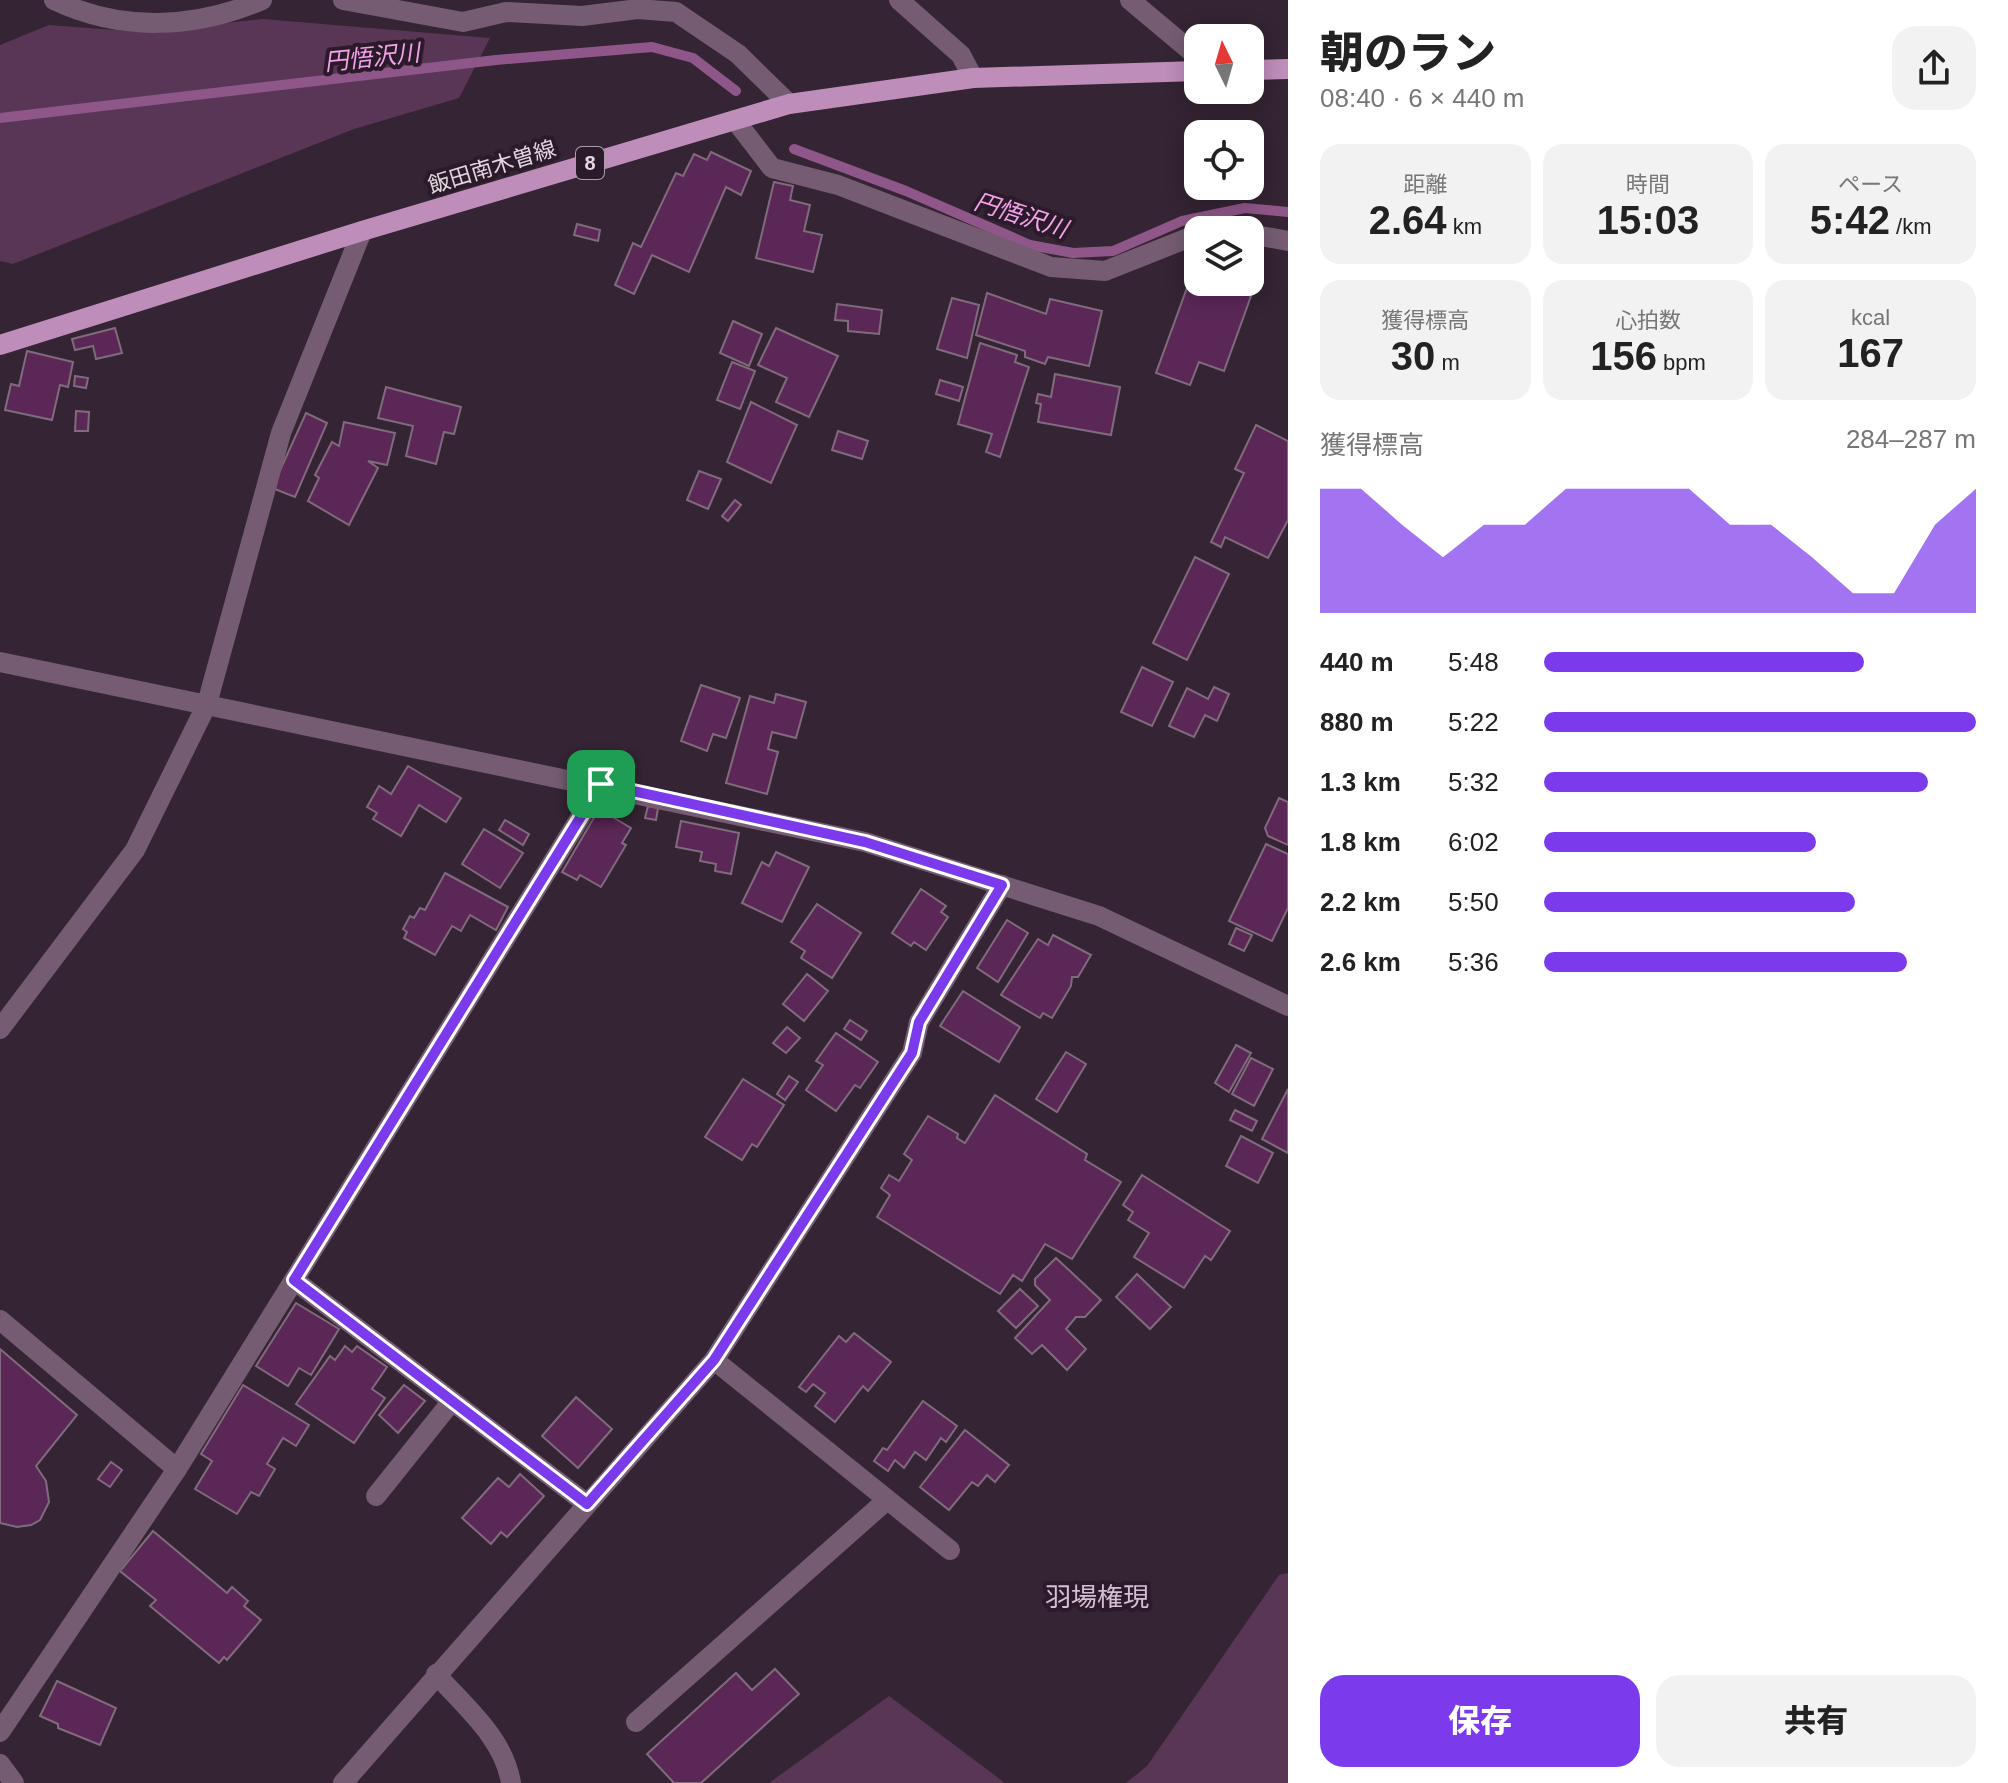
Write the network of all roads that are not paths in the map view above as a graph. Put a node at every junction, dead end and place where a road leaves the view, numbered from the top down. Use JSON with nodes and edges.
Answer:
{"nodes":[{"id":1,"x":54,"y":0,"type":"edge"},
{"id":2,"x":262,"y":0,"type":"edge"},
{"id":3,"x":343,"y":0,"type":"edge"},
{"id":4,"x":899,"y":0,"type":"edge"},
{"id":5,"x":1130,"y":0,"type":"edge"},
{"id":6,"x":1184,"y":45,"type":"edge"},
{"id":7,"x":1288,"y":69,"type":"edge"},
{"id":8,"x":1264,"y":70,"type":"edge"},
{"id":9,"x":1184,"y":71,"type":"edge"},
{"id":10,"x":973,"y":78,"type":"junction"},
{"id":11,"x":789,"y":104,"type":"junction"},
{"id":12,"x":735,"y":120,"type":"junction"},
{"id":13,"x":362,"y":231,"type":"junction"},
{"id":14,"x":1264,"y":237,"type":"edge"},
{"id":15,"x":1184,"y":240,"type":"edge"},
{"id":16,"x":1288,"y":241,"type":"edge"},
{"id":17,"x":0,"y":345,"type":"edge"},
{"id":18,"x":0,"y":662,"type":"edge"},
{"id":19,"x":207,"y":704,"type":"junction"},
{"id":20,"x":601,"y":784,"type":"junction"},
{"id":21,"x":1002,"y":885,"type":"junction"},
{"id":22,"x":1287,"y":1003,"type":"edge"},
{"id":23,"x":0,"y":1029,"type":"edge"},
{"id":24,"x":294,"y":1280,"type":"junction"},
{"id":25,"x":0,"y":1320,"type":"edge"},
{"id":26,"x":714,"y":1360,"type":"junction"},
{"id":27,"x":452,"y":1401,"type":"junction"},
{"id":28,"x":177,"y":1469,"type":"junction"},
{"id":29,"x":376,"y":1496,"type":"dead end"},
{"id":30,"x":887,"y":1500,"type":"junction"},
{"id":31,"x":587,"y":1504,"type":"junction"},
{"id":32,"x":950,"y":1550,"type":"dead end"},
{"id":33,"x":436,"y":1674,"type":"junction"},
{"id":34,"x":636,"y":1722,"type":"dead end"},
{"id":35,"x":0,"y":1732,"type":"edge"},
{"id":36,"x":0,"y":1764,"type":"edge"},
{"id":37,"x":14,"y":1783,"type":"edge"},
{"id":38,"x":343,"y":1783,"type":"edge"},
{"id":39,"x":511,"y":1783,"type":"edge"}],
"edges":[{"from":1,"to":2,"type":"street"},
{"from":3,"to":11,"type":"street"},
{"from":4,"to":10,"type":"street"},
{"from":5,"to":6,"type":"street"},
{"from":7,"to":8,"type":"main road"},
{"from":9,"to":10,"type":"main road","name":"飯田南木曽線","number":"8"},
{"from":10,"to":11,"type":"main road","name":"飯田南木曽線","number":"8"},
{"from":11,"to":12,"type":"main road","name":"飯田南木曽線","number":"8"},
{"from":12,"to":13,"type":"main road","name":"飯田南木曽線","number":"8"},
{"from":12,"to":15,"type":"street"},
{"from":13,"to":17,"type":"main road","name":"飯田南木曽線","number":"8"},
{"from":13,"to":19,"type":"street"},
{"from":14,"to":16,"type":"street"},
{"from":18,"to":19,"type":"street"},
{"from":19,"to":20,"type":"street"},
{"from":19,"to":23,"type":"street"},
{"from":20,"to":21,"type":"street"},
{"from":20,"to":24,"type":"street"},
{"from":21,"to":22,"type":"street"},
{"from":21,"to":26,"type":"street"},
{"from":24,"to":27,"type":"street"},
{"from":24,"to":28,"type":"street"},
{"from":25,"to":28,"type":"street"},
{"from":26,"to":30,"type":"street"},
{"from":26,"to":31,"type":"street"},
{"from":27,"to":29,"type":"street"},
{"from":27,"to":31,"type":"street"},
{"from":28,"to":35,"type":"street"},
{"from":30,"to":32,"type":"street"},
{"from":30,"to":34,"type":"street"},
{"from":31,"to":33,"type":"street"},
{"from":33,"to":38,"type":"street"},
{"from":33,"to":39,"type":"street"},
{"from":36,"to":37,"type":"street"}]}
